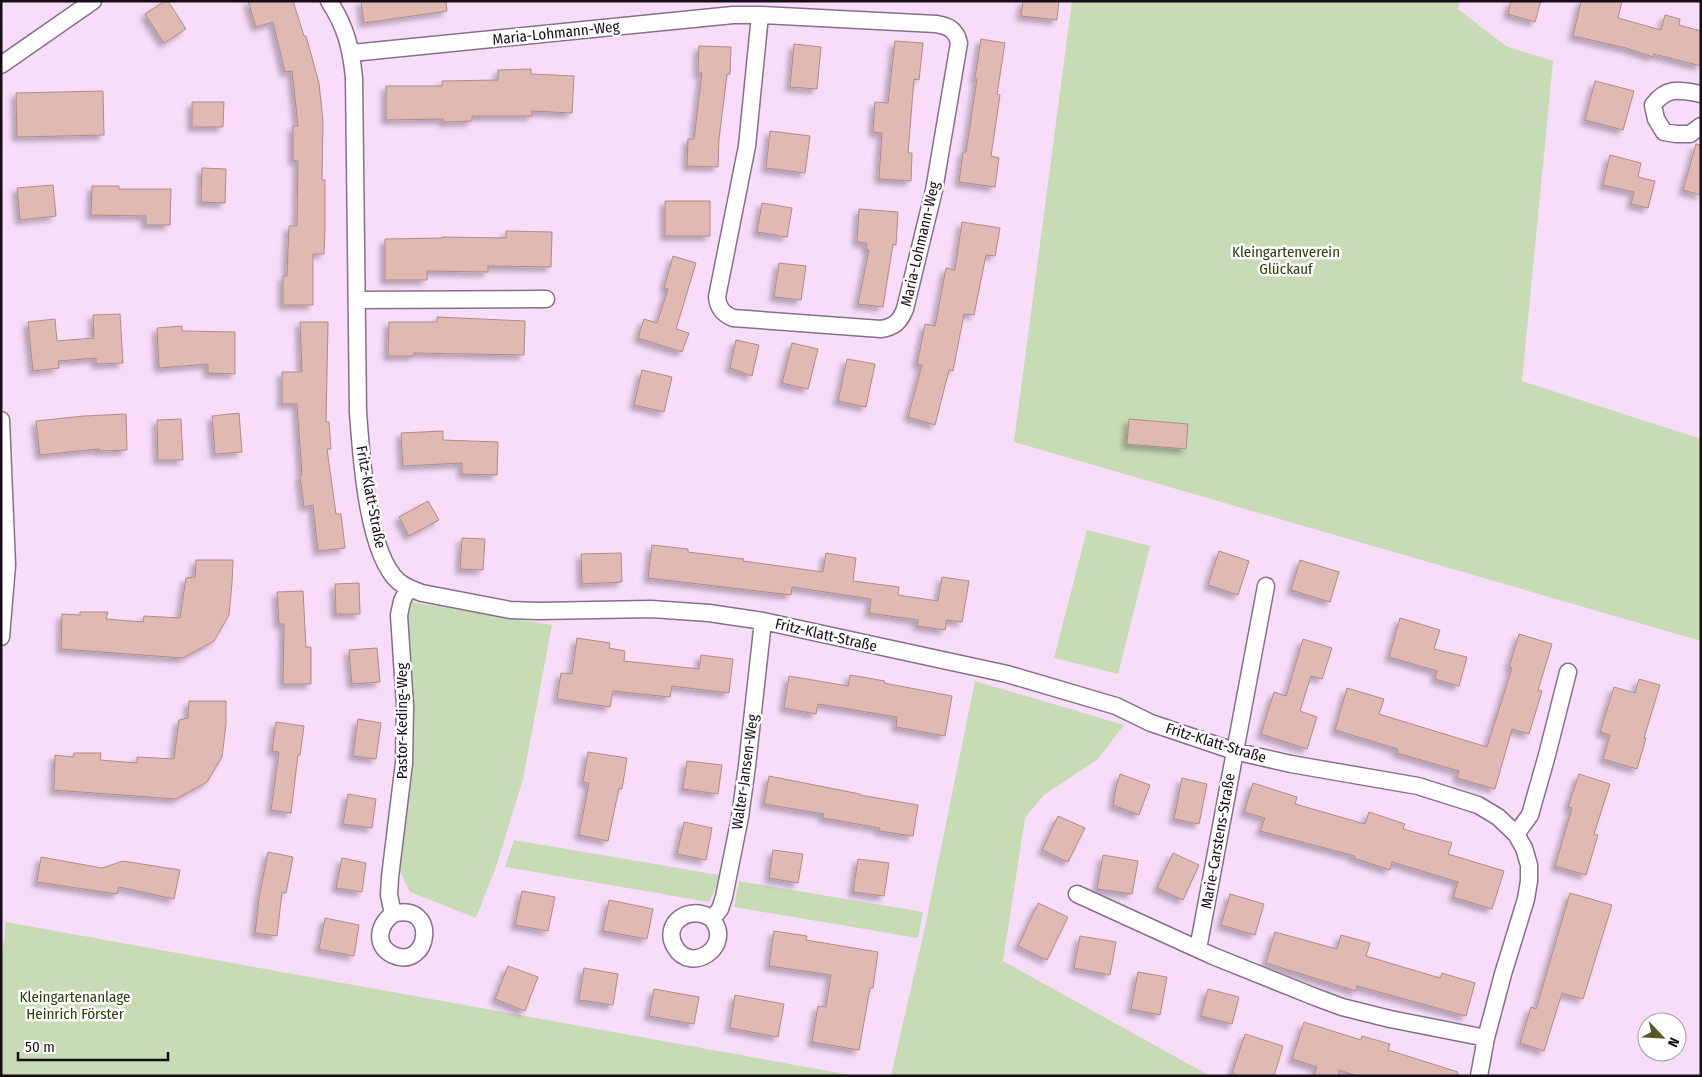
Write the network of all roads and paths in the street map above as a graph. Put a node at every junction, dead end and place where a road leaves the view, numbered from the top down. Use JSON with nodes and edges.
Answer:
{"nodes":[{"id":1,"x":93,"y":1,"type":"edge"},
{"id":2,"x":329,"y":1,"type":"edge"},
{"id":3,"x":760,"y":15,"type":"junction"},
{"id":4,"x":352,"y":53,"type":"junction"},
{"id":5,"x":1,"y":65,"type":"edge"},
{"id":6,"x":1701,"y":94,"type":"edge"},
{"id":7,"x":1701,"y":126,"type":"edge"},
{"id":8,"x":546,"y":299,"type":"dead end"},
{"id":9,"x":357,"y":300,"type":"junction"},
{"id":10,"x":1,"y":420,"type":"edge"},
{"id":11,"x":4,"y":565,"type":"edge"},
{"id":12,"x":1266,"y":586,"type":"dead end"},
{"id":13,"x":408,"y":588,"type":"junction"},
{"id":14,"x":763,"y":621,"type":"junction"},
{"id":15,"x":1,"y":638,"type":"edge"},
{"id":16,"x":1568,"y":672,"type":"dead end"},
{"id":17,"x":1234,"y":751,"type":"junction"},
{"id":18,"x":1516,"y":834,"type":"junction"},
{"id":19,"x":1077,"y":894,"type":"dead end"},
{"id":20,"x":393,"y":914,"type":"dead end"},
{"id":21,"x":712,"y":919,"type":"dead end"},
{"id":22,"x":1198,"y":949,"type":"junction"},
{"id":23,"x":1486,"y":1038,"type":"junction"},
{"id":24,"x":1479,"y":1076,"type":"edge"}],
"edges":[{"from":1,"to":5,"type":"street"},
{"from":2,"to":4,"type":"street","name":"Fritz-Klatt-Straße"},
{"from":3,"to":3,"type":"street","name":"Maria-Lohmann-Weg"},
{"from":3,"to":4,"type":"street","name":"Maria-Lohmann-Weg"},
{"from":4,"to":9,"type":"street","name":"Fritz-Klatt-Straße"},
{"from":6,"to":7,"type":"street"},
{"from":8,"to":9,"type":"street"},
{"from":9,"to":13,"type":"street","name":"Fritz-Klatt-Straße"},
{"from":10,"to":11,"type":"street"},
{"from":11,"to":15,"type":"street"},
{"from":12,"to":17,"type":"street","name":"Marie-Carstens-Straße"},
{"from":13,"to":14,"type":"street","name":"Fritz-Klatt-Straße"},
{"from":13,"to":20,"type":"street","name":"Pastor-Keding-Weg"},
{"from":14,"to":17,"type":"street","name":"Fritz-Klatt-Straße"},
{"from":14,"to":21,"type":"street","name":"Walter-Jansen-Weg"},
{"from":16,"to":18,"type":"street"},
{"from":17,"to":18,"type":"street","name":"Fritz-Klatt-Straße"},
{"from":17,"to":22,"type":"street","name":"Marie-Carstens-Straße"},
{"from":18,"to":23,"type":"street","name":"Fritz-Klatt-Straße"},
{"from":19,"to":22,"type":"street"},
{"from":22,"to":23,"type":"street"},
{"from":23,"to":24,"type":"street","name":"Fritz-Klatt-Straße"}]}
